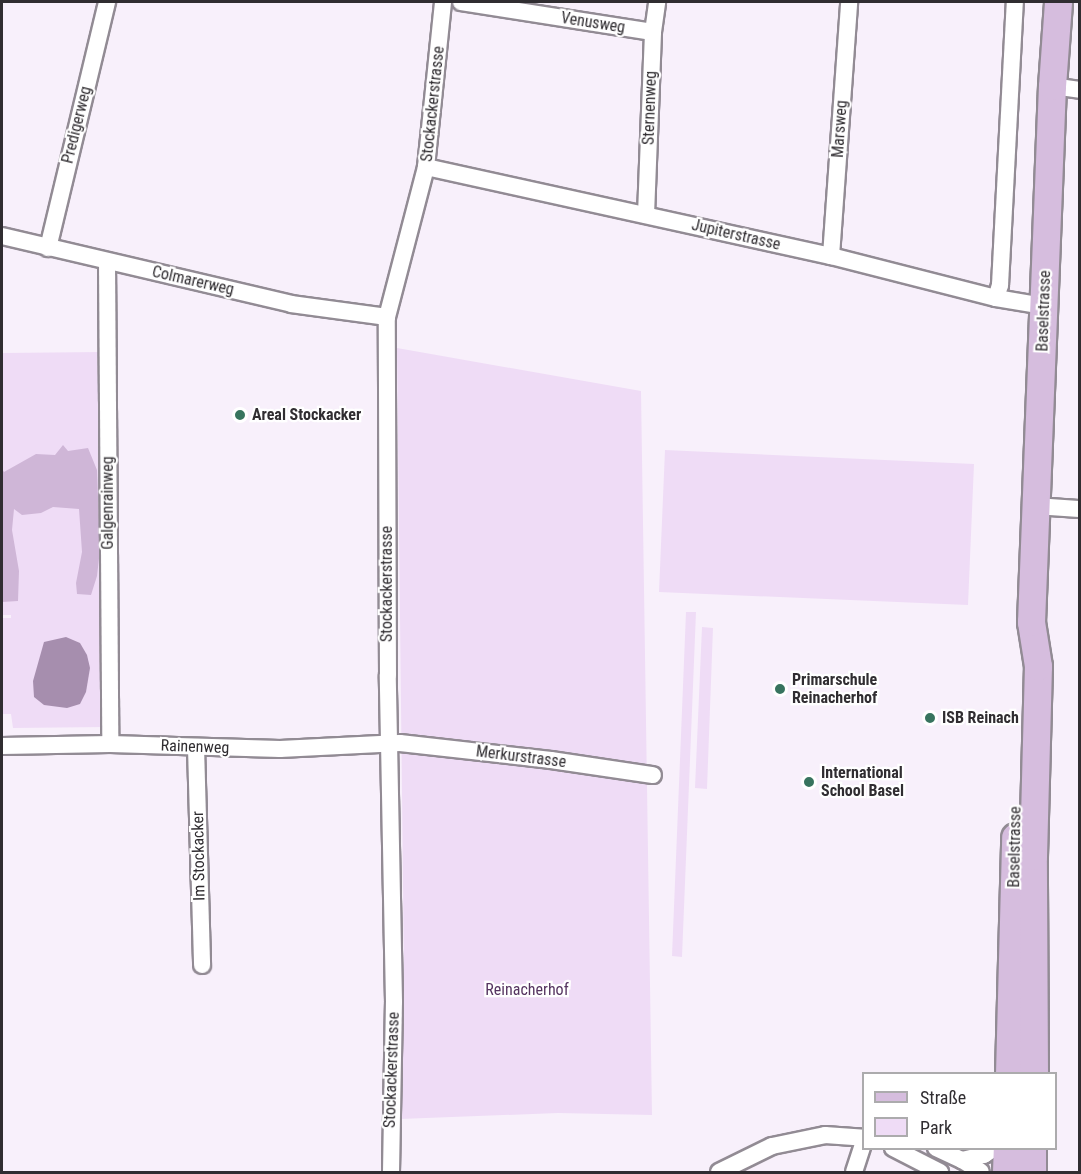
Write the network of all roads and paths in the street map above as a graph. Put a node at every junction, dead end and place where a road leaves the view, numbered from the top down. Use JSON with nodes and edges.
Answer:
{"nodes":[{"id":1,"x":107,"y":2,"type":"edge"},
{"id":2,"x":443,"y":2,"type":"edge"},
{"id":3,"x":461,"y":2,"type":"edge"},
{"id":4,"x":657,"y":2,"type":"edge"},
{"id":5,"x":849,"y":2,"type":"edge"},
{"id":6,"x":1015,"y":2,"type":"edge"},
{"id":7,"x":1058,"y":2,"type":"edge"},
{"id":8,"x":653,"y":32,"type":"junction"},
{"id":9,"x":1052,"y":86,"type":"junction"},
{"id":10,"x":1080,"y":90,"type":"edge"},
{"id":11,"x":426,"y":167,"type":"junction"},
{"id":12,"x":646,"y":216,"type":"junction"},
{"id":13,"x":2,"y":236,"type":"edge"},
{"id":14,"x":48,"y":248,"type":"junction"},
{"id":15,"x":831,"y":256,"type":"junction"},
{"id":16,"x":107,"y":262,"type":"junction"},
{"id":17,"x":996,"y":298,"type":"junction"},
{"id":18,"x":1044,"y":306,"type":"junction"},
{"id":19,"x":387,"y":317,"type":"junction"},
{"id":20,"x":1036,"y":506,"type":"junction"},
{"id":21,"x":1080,"y":509,"type":"edge"},
{"id":22,"x":1032,"y":622,"type":"junction"},
{"id":23,"x":110,"y":744,"type":"junction"},
{"id":24,"x":389,"y":744,"type":"junction"},
{"id":25,"x":2,"y":746,"type":"edge"},
{"id":26,"x":196,"y":747,"type":"junction"},
{"id":27,"x":653,"y":775,"type":"dead end"},
{"id":28,"x":202,"y":965,"type":"dead end"},
{"id":29,"x":1009,"y":1072,"type":"edge"},
{"id":30,"x":1034,"y":1072,"type":"edge"},
{"id":31,"x":862,"y":1139,"type":"edge"},
{"id":32,"x":862,"y":1146,"type":"edge"},
{"id":33,"x":895,"y":1150,"type":"edge"},
{"id":34,"x":938,"y":1150,"type":"edge"},
{"id":35,"x":992,"y":1150,"type":"edge"},
{"id":36,"x":1007,"y":1150,"type":"edge"},
{"id":37,"x":1032,"y":1150,"type":"edge"},
{"id":38,"x":962,"y":1160,"type":"junction"},
{"id":39,"x":391,"y":1173,"type":"edge"},
{"id":40,"x":719,"y":1173,"type":"edge"},
{"id":41,"x":854,"y":1173,"type":"edge"},
{"id":42,"x":940,"y":1173,"type":"edge"},
{"id":43,"x":981,"y":1173,"type":"edge"},
{"id":44,"x":1006,"y":1173,"type":"edge"},
{"id":45,"x":1032,"y":1173,"type":"edge"}],
"edges":[{"from":1,"to":14,"type":"street","name":"Predigerweg"},
{"from":2,"to":11,"type":"street","name":"Stockackerstrasse"},
{"from":3,"to":8,"type":"street","name":"Venusweg"},
{"from":4,"to":8,"type":"street","name":"Sternenweg"},
{"from":5,"to":15,"type":"street","name":"Marsweg"},
{"from":6,"to":17,"type":"street"},
{"from":7,"to":9,"type":"main road","name":"Baselstrasse"},
{"from":8,"to":12,"type":"street","name":"Sternenweg"},
{"from":9,"to":10,"type":"street"},
{"from":9,"to":18,"type":"main road","name":"Baselstrasse"},
{"from":11,"to":12,"type":"street","name":"Jupiterstrasse"},
{"from":11,"to":19,"type":"street","name":"Stockackerstrasse"},
{"from":12,"to":15,"type":"street","name":"Jupiterstrasse"},
{"from":13,"to":14,"type":"street","name":"Colmarerweg"},
{"from":14,"to":16,"type":"street","name":"Colmarerweg"},
{"from":15,"to":17,"type":"street","name":"Jupiterstrasse"},
{"from":16,"to":19,"type":"street","name":"Colmarerweg"},
{"from":16,"to":23,"type":"street","name":"Galgenrainweg"},
{"from":17,"to":18,"type":"street","name":"Jupiterstrasse"},
{"from":18,"to":20,"type":"main road","name":"Baselstrasse"},
{"from":19,"to":24,"type":"street","name":"Stockackerstrasse"},
{"from":20,"to":21,"type":"street"},
{"from":20,"to":22,"type":"main road","name":"Baselstrasse"},
{"from":22,"to":29,"type":"main road","name":"Baselstrasse"},
{"from":22,"to":30,"type":"main road","name":"Baselstrasse"},
{"from":23,"to":25,"type":"street","name":"Rainenweg"},
{"from":23,"to":26,"type":"street","name":"Rainenweg"},
{"from":24,"to":26,"type":"street","name":"Rainenweg"},
{"from":24,"to":27,"type":"street","name":"Merkurstrasse"},
{"from":24,"to":39,"type":"street","name":"Stockackerstrasse"},
{"from":26,"to":28,"type":"street","name":"Im Stockacker"},
{"from":31,"to":40,"type":"street"},
{"from":32,"to":41,"type":"street"},
{"from":33,"to":42,"type":"street"},
{"from":34,"to":38,"type":"street"},
{"from":35,"to":38,"type":"street"},
{"from":36,"to":44,"type":"main road"},
{"from":37,"to":45,"type":"main road"},
{"from":38,"to":43,"type":"street"}]}
